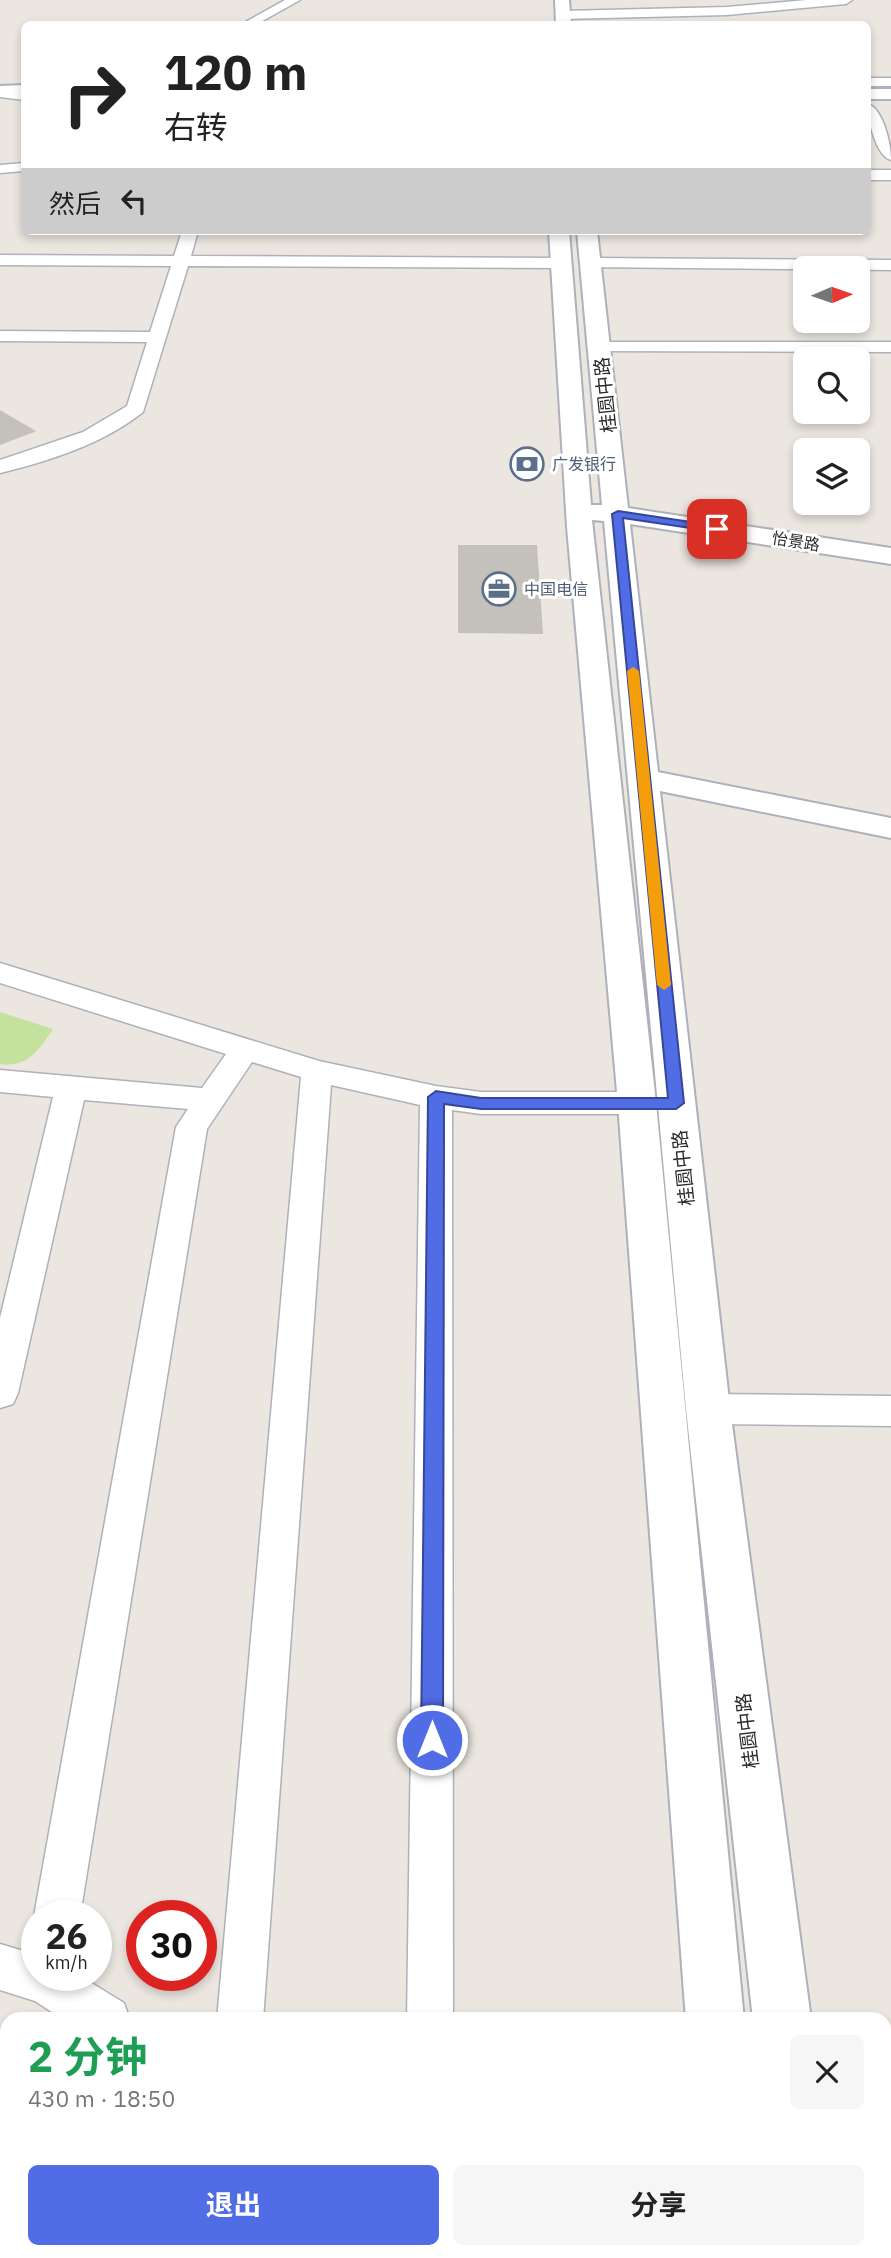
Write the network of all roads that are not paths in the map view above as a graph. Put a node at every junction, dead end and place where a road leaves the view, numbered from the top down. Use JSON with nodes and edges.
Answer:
{"nodes":[{"id":1,"x":294,"y":0,"type":"edge"},
{"id":2,"x":846,"y":0,"type":"edge"},
{"id":3,"x":727,"y":11,"type":"junction"},
{"id":4,"x":563,"y":13,"type":"edge"},
{"id":5,"x":253,"y":21,"type":"edge"},
{"id":6,"x":731,"y":21,"type":"edge"},
{"id":7,"x":0,"y":80,"type":"edge"},
{"id":8,"x":21,"y":80,"type":"edge"},
{"id":9,"x":871,"y":82,"type":"edge"},
{"id":10,"x":891,"y":82,"type":"edge"},
{"id":11,"x":871,"y":88,"type":"edge"},
{"id":12,"x":891,"y":88,"type":"edge"},
{"id":13,"x":21,"y":90,"type":"edge"},
{"id":14,"x":0,"y":92,"type":"edge"},
{"id":15,"x":21,"y":96,"type":"edge"},
{"id":16,"x":871,"y":96,"type":"edge"},
{"id":17,"x":891,"y":96,"type":"edge"},
{"id":18,"x":871,"y":114,"type":"edge"},
{"id":19,"x":891,"y":156,"type":"edge"},
{"id":20,"x":21,"y":167,"type":"edge"},
{"id":21,"x":0,"y":169,"type":"edge"},
{"id":22,"x":871,"y":176,"type":"edge"},
{"id":23,"x":891,"y":176,"type":"edge"},
{"id":24,"x":189,"y":235,"type":"edge"},
{"id":25,"x":559,"y":235,"type":"edge"},
{"id":26,"x":588,"y":235,"type":"edge"},
{"id":27,"x":0,"y":260,"type":"edge"},
{"id":28,"x":181,"y":261,"type":"junction"},
{"id":29,"x":562,"y":263,"type":"junction"},
{"id":30,"x":591,"y":263,"type":"junction"},
{"id":31,"x":891,"y":265,"type":"edge"},
{"id":32,"x":0,"y":336,"type":"edge"},
{"id":33,"x":159,"y":337,"type":"junction"},
{"id":34,"x":600,"y":347,"type":"junction"},
{"id":35,"x":891,"y":347,"type":"edge"},
{"id":36,"x":0,"y":467,"type":"edge"},
{"id":37,"x":580,"y":511,"type":"junction"},
{"id":38,"x":618,"y":514,"type":"junction"},
{"id":39,"x":891,"y":556,"type":"edge"},
{"id":40,"x":643,"y":778,"type":"junction"},
{"id":41,"x":891,"y":828,"type":"edge"},
{"id":42,"x":0,"y":973,"type":"edge"},
{"id":43,"x":246,"y":1047,"type":"junction"},
{"id":44,"x":317,"y":1071,"type":"junction"},
{"id":45,"x":0,"y":1082,"type":"edge"},
{"id":46,"x":71,"y":1088,"type":"junction"},
{"id":47,"x":436,"y":1097,"type":"junction"},
{"id":48,"x":210,"y":1100,"type":"junction"},
{"id":49,"x":657,"y":1103,"type":"junction"},
{"id":50,"x":0,"y":1393,"type":"edge"},
{"id":51,"x":708,"y":1409,"type":"junction"},
{"id":52,"x":891,"y":1412,"type":"edge"},
{"id":53,"x":60,"y":1900,"type":"edge"},
{"id":54,"x":0,"y":1967,"type":"edge"},
{"id":55,"x":21,"y":1972,"type":"edge"},
{"id":56,"x":65,"y":1991,"type":"edge"},
{"id":57,"x":95,"y":2012,"type":"edge"},
{"id":58,"x":241,"y":2012,"type":"edge"},
{"id":59,"x":430,"y":2012,"type":"edge"},
{"id":60,"x":714,"y":2012,"type":"edge"},
{"id":61,"x":781,"y":2012,"type":"edge"}],
"edges":[{"from":1,"to":5,"type":"street"},
{"from":2,"to":3,"type":"street"},
{"from":3,"to":4,"type":"street"},
{"from":3,"to":6,"type":"street"},
{"from":7,"to":8,"type":"main road"},
{"from":9,"to":10,"type":"street"},
{"from":11,"to":12,"type":"main road"},
{"from":13,"to":14,"type":"main road"},
{"from":14,"to":15,"type":"street"},
{"from":16,"to":17,"type":"main road"},
{"from":18,"to":19,"type":"street"},
{"from":20,"to":21,"type":"street"},
{"from":22,"to":23,"type":"street"},
{"from":24,"to":28,"type":"street"},
{"from":25,"to":29,"type":"main road","name":"桂圆中路"},
{"from":26,"to":30,"type":"main road","name":"桂圆中路"},
{"from":27,"to":28,"type":"street"},
{"from":28,"to":29,"type":"street"},
{"from":28,"to":33,"type":"street"},
{"from":29,"to":30,"type":"main road"},
{"from":29,"to":37,"type":"main road","name":"桂圆中路"},
{"from":30,"to":31,"type":"street"},
{"from":30,"to":34,"type":"main road","name":"桂圆中路"},
{"from":32,"to":33,"type":"street"},
{"from":33,"to":36,"type":"street"},
{"from":34,"to":35,"type":"street"},
{"from":34,"to":38,"type":"main road","name":"桂圆中路"},
{"from":37,"to":38,"type":"main road","name":"怡景路"},
{"from":37,"to":49,"type":"main road","name":"桂圆中路"},
{"from":38,"to":39,"type":"main road","name":"怡景路"},
{"from":38,"to":40,"type":"main road","name":"桂圆中路"},
{"from":40,"to":41,"type":"main road"},
{"from":40,"to":49,"type":"main road","name":"桂圆中路"},
{"from":42,"to":43,"type":"street"},
{"from":43,"to":44,"type":"street"},
{"from":43,"to":48,"type":"street"},
{"from":44,"to":47,"type":"street"},
{"from":44,"to":58,"type":"street"},
{"from":45,"to":46,"type":"street"},
{"from":46,"to":48,"type":"street"},
{"from":46,"to":50,"type":"street"},
{"from":47,"to":49,"type":"street"},
{"from":47,"to":59,"type":"street"},
{"from":48,"to":53,"type":"street"},
{"from":49,"to":51,"type":"main road","name":"桂圆中路"},
{"from":49,"to":60,"type":"main road","name":"桂圆中路"},
{"from":51,"to":52,"type":"street"},
{"from":51,"to":61,"type":"main road","name":"桂圆中路"},
{"from":54,"to":55,"type":"street"},
{"from":56,"to":57,"type":"street"}]}
